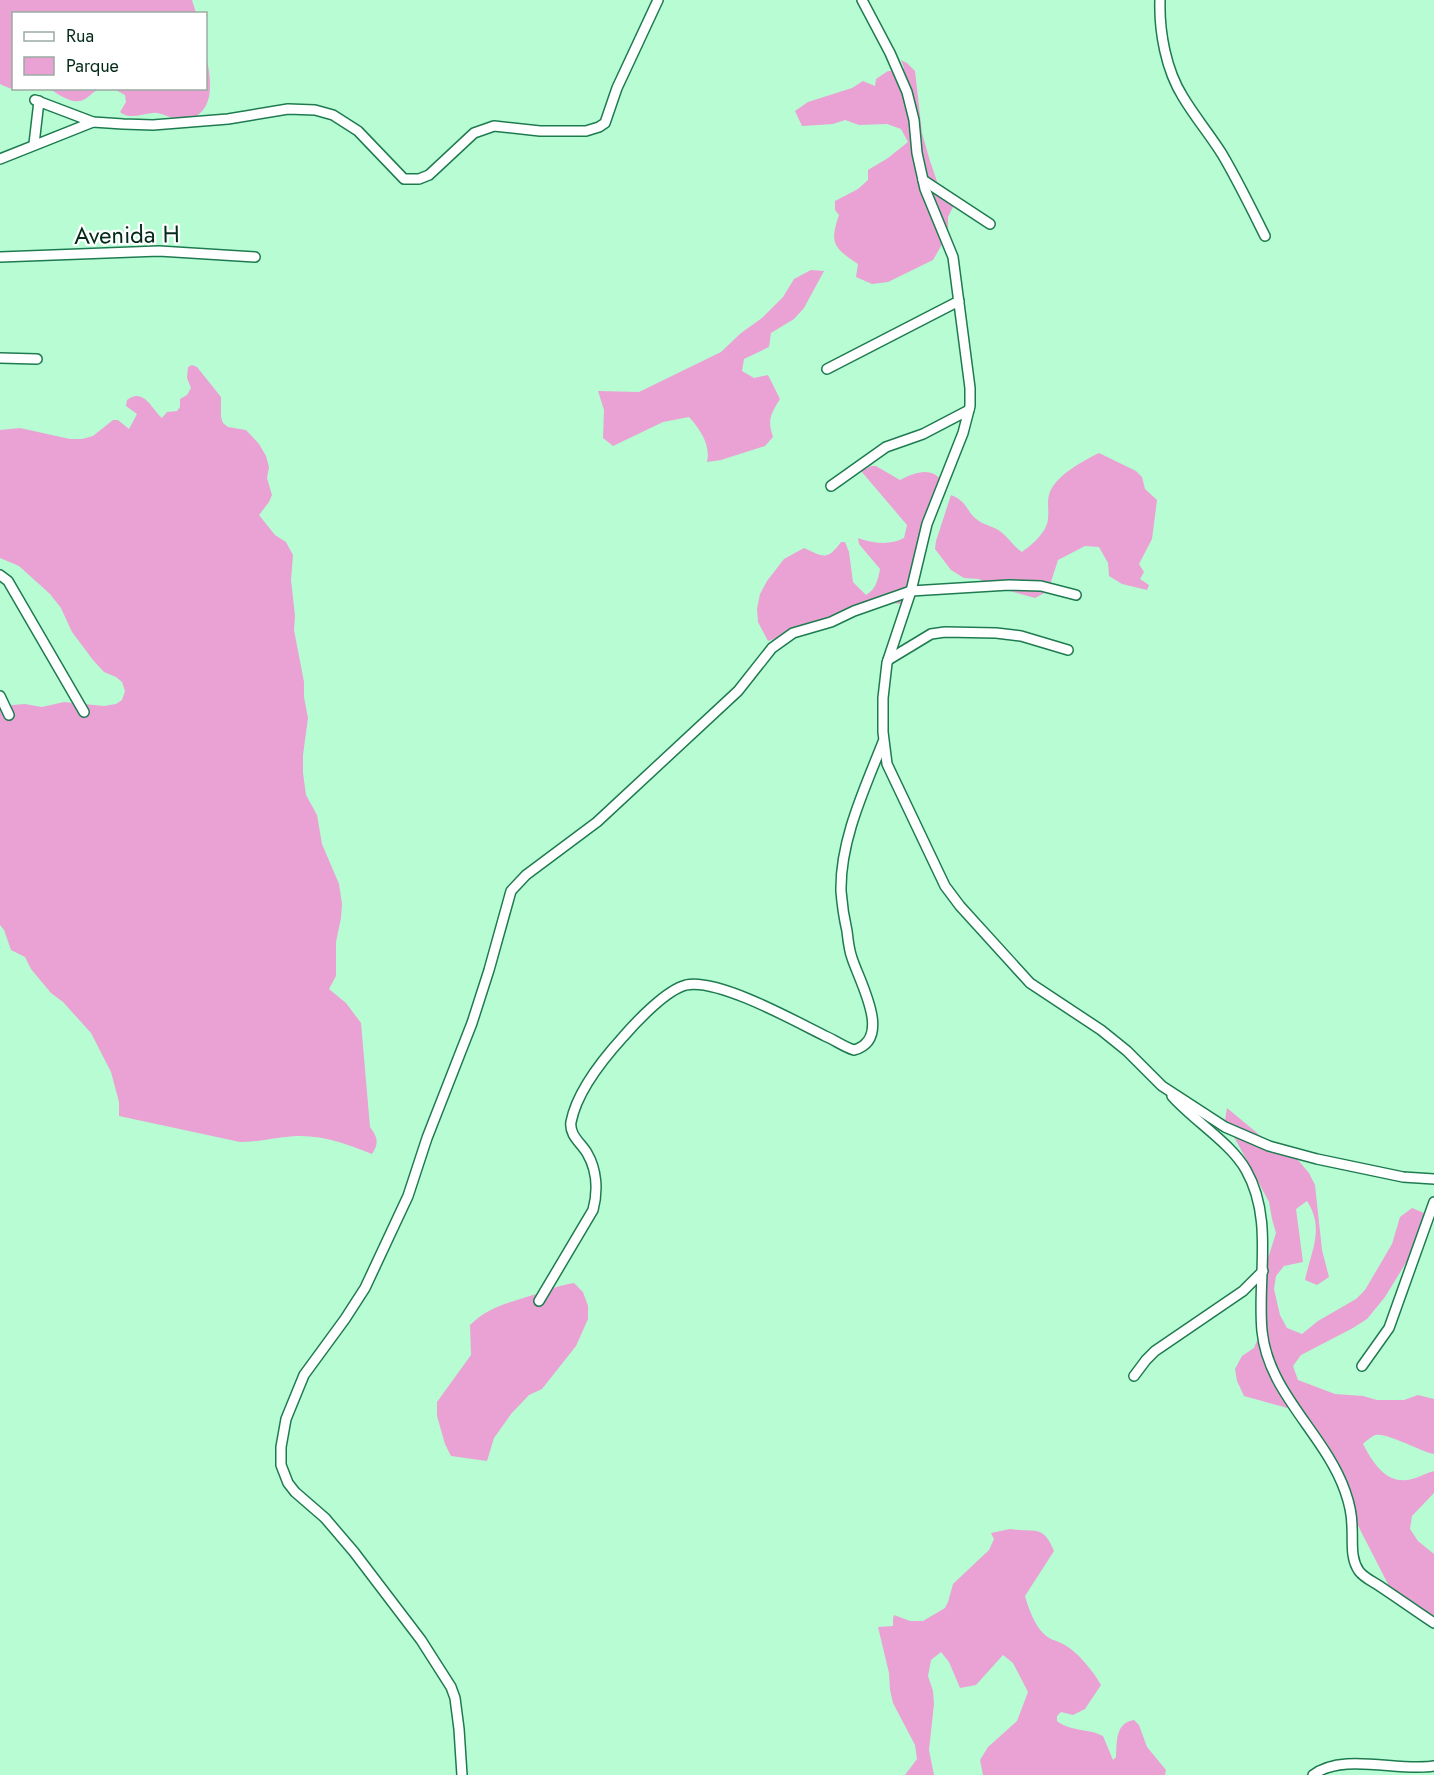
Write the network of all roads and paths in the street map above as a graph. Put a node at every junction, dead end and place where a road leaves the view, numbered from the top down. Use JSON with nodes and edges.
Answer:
{"nodes":[{"id":1,"x":658,"y":0,"type":"edge"},
{"id":2,"x":862,"y":0,"type":"edge"},
{"id":3,"x":1160,"y":0,"type":"edge"},
{"id":4,"x":93,"y":122,"type":"junction"},
{"id":5,"x":34,"y":144,"type":"junction"},
{"id":6,"x":0,"y":150,"type":"edge"},
{"id":7,"x":13,"y":153,"type":"junction"},
{"id":8,"x":0,"y":159,"type":"edge"},
{"id":9,"x":923,"y":180,"type":"junction"},
{"id":10,"x":990,"y":224,"type":"dead end"},
{"id":11,"x":1265,"y":236,"type":"dead end"},
{"id":12,"x":0,"y":257,"type":"edge"},
{"id":13,"x":255,"y":257,"type":"dead end"},
{"id":14,"x":959,"y":302,"type":"junction"},
{"id":15,"x":0,"y":358,"type":"edge"},
{"id":16,"x":37,"y":359,"type":"dead end"},
{"id":17,"x":827,"y":369,"type":"dead end"},
{"id":18,"x":969,"y":410,"type":"junction"},
{"id":19,"x":831,"y":486,"type":"dead end"},
{"id":20,"x":0,"y":574,"type":"edge"},
{"id":21,"x":911,"y":591,"type":"junction"},
{"id":22,"x":1076,"y":595,"type":"dead end"},
{"id":23,"x":1068,"y":650,"type":"dead end"},
{"id":24,"x":888,"y":660,"type":"junction"},
{"id":25,"x":0,"y":696,"type":"edge"},
{"id":26,"x":84,"y":712,"type":"dead end"},
{"id":27,"x":9,"y":715,"type":"dead end"},
{"id":28,"x":884,"y":740,"type":"junction"},
{"id":29,"x":1162,"y":1086,"type":"junction"},
{"id":30,"x":1434,"y":1179,"type":"edge"},
{"id":31,"x":1434,"y":1202,"type":"edge"},
{"id":32,"x":1263,"y":1271,"type":"junction"},
{"id":33,"x":539,"y":1301,"type":"dead end"},
{"id":34,"x":1362,"y":1366,"type":"dead end"},
{"id":35,"x":1134,"y":1377,"type":"dead end"},
{"id":36,"x":1434,"y":1623,"type":"edge"},
{"id":37,"x":1434,"y":1766,"type":"edge"},
{"id":38,"x":462,"y":1775,"type":"edge"},
{"id":39,"x":1313,"y":1775,"type":"edge"}],
"edges":[{"from":1,"to":4,"type":"street"},
{"from":2,"to":9,"type":"street"},
{"from":3,"to":11,"type":"street"},
{"from":4,"to":5,"type":"street"},
{"from":4,"to":5,"type":"street"},
{"from":5,"to":7,"type":"street"},
{"from":6,"to":7,"type":"street"},
{"from":7,"to":8,"type":"street"},
{"from":9,"to":10,"type":"street"},
{"from":9,"to":14,"type":"street"},
{"from":12,"to":13,"type":"street","name":"Avenida H"},
{"from":14,"to":17,"type":"street"},
{"from":14,"to":18,"type":"street"},
{"from":15,"to":16,"type":"street"},
{"from":18,"to":19,"type":"street"},
{"from":18,"to":21,"type":"street"},
{"from":20,"to":26,"type":"street"},
{"from":21,"to":22,"type":"street"},
{"from":21,"to":24,"type":"street"},
{"from":21,"to":38,"type":"street"},
{"from":23,"to":24,"type":"street"},
{"from":24,"to":28,"type":"street"},
{"from":25,"to":27,"type":"street"},
{"from":28,"to":29,"type":"street"},
{"from":28,"to":33,"type":"street"},
{"from":29,"to":30,"type":"street"},
{"from":29,"to":32,"type":"street"},
{"from":31,"to":34,"type":"street"},
{"from":32,"to":35,"type":"street"},
{"from":32,"to":36,"type":"street"},
{"from":37,"to":39,"type":"street"}]}
